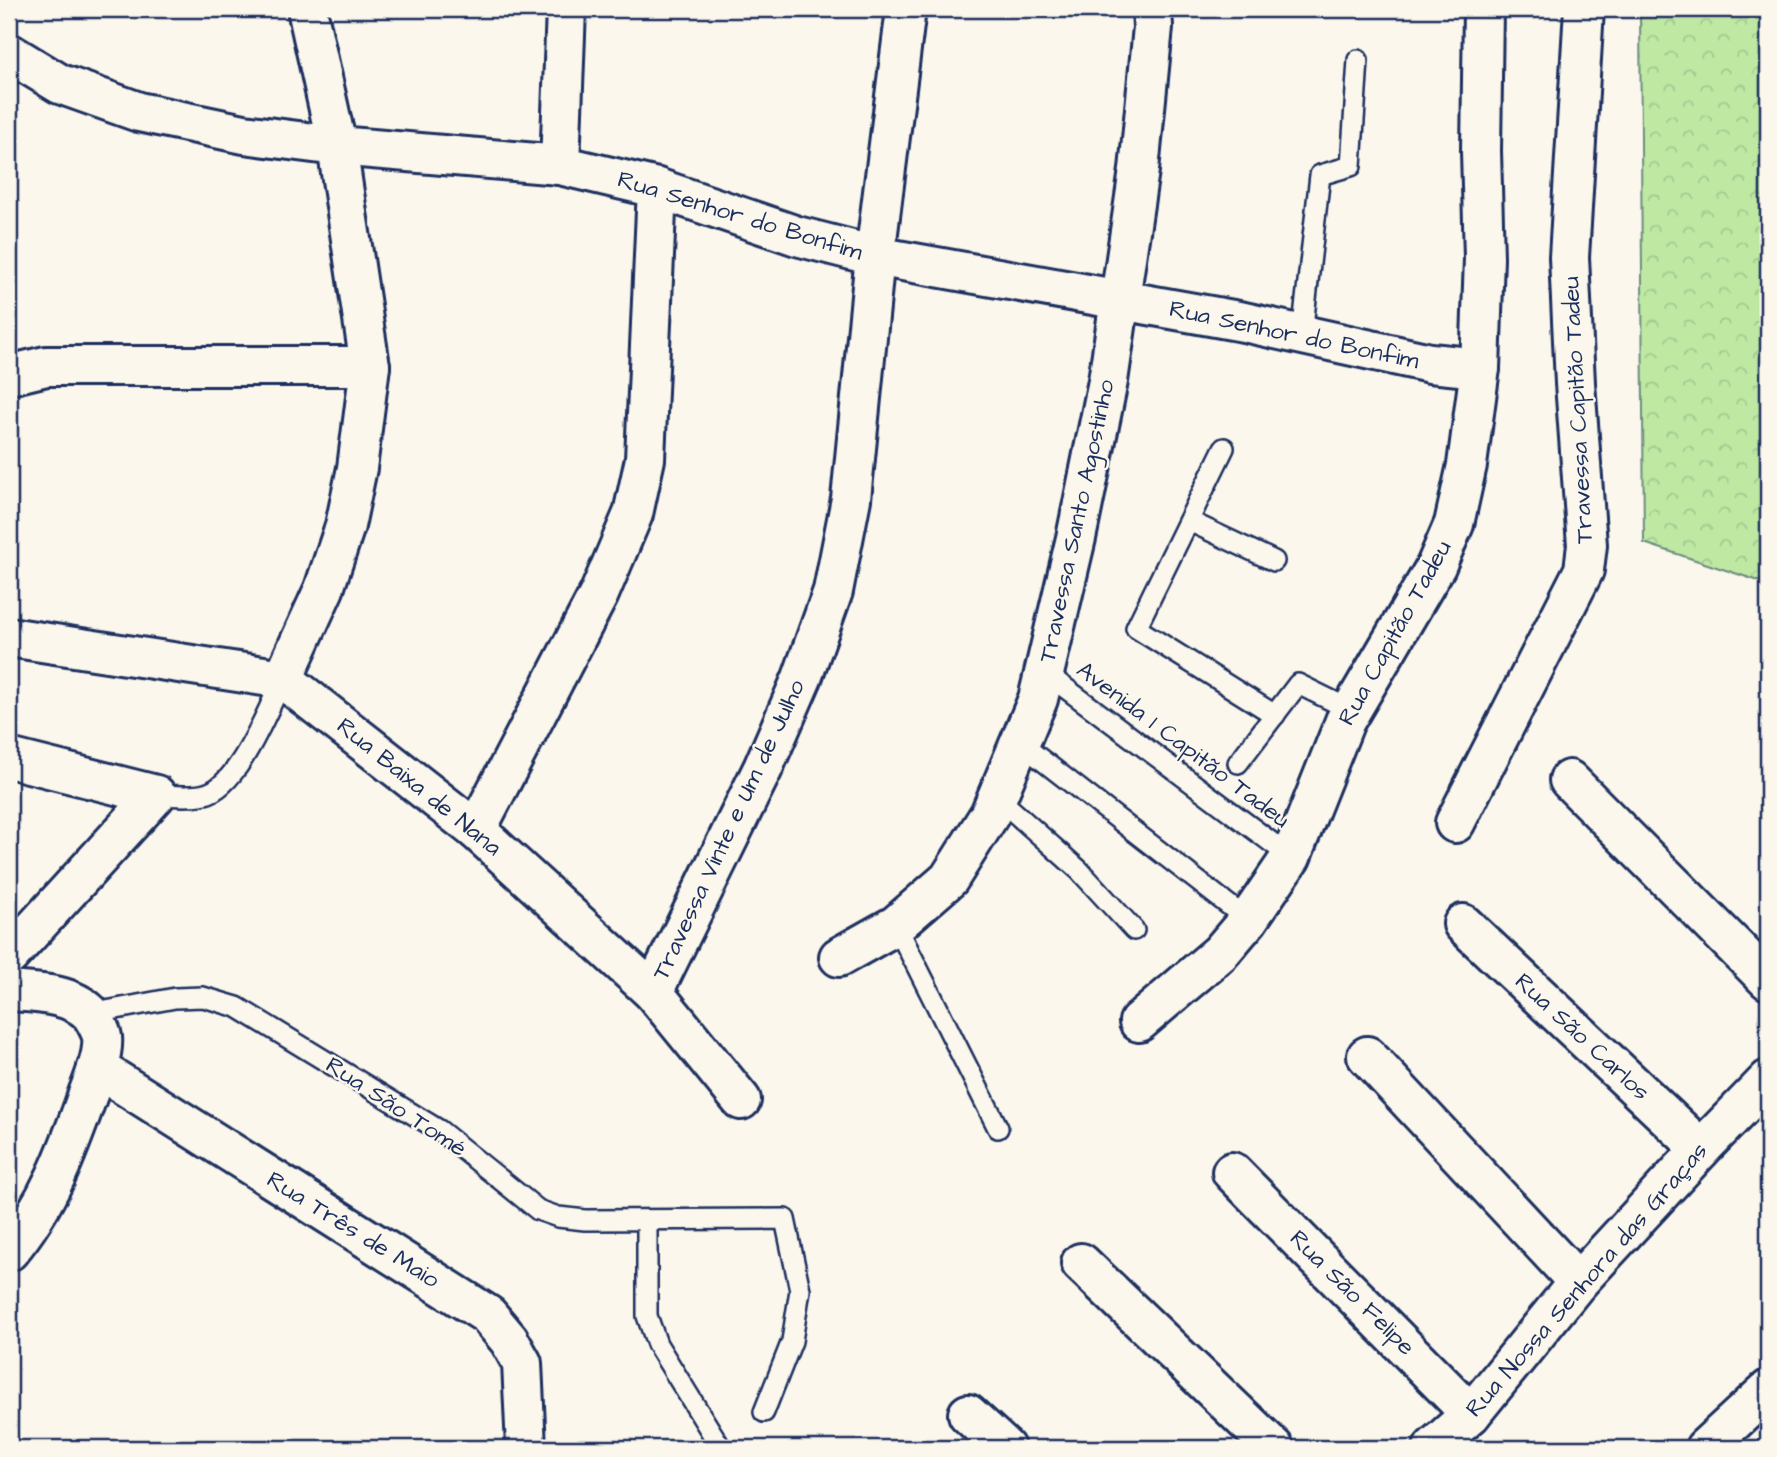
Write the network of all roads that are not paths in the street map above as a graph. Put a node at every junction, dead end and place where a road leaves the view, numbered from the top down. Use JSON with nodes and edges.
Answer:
{"nodes":[{"id":1,"x":307,"y":9,"type":"edge"},
{"id":2,"x":566,"y":9,"type":"edge"},
{"id":3,"x":906,"y":9,"type":"edge"},
{"id":4,"x":1152,"y":9,"type":"edge"},
{"id":5,"x":1483,"y":9,"type":"edge"},
{"id":6,"x":1584,"y":9,"type":"edge"},
{"id":7,"x":9,"y":53,"type":"edge"},
{"id":8,"x":1358,"y":60,"type":"dead end"},
{"id":9,"x":337,"y":146,"type":"junction"},
{"id":10,"x":560,"y":165,"type":"junction"},
{"id":11,"x":657,"y":188,"type":"junction"},
{"id":12,"x":875,"y":256,"type":"junction"},
{"id":13,"x":1120,"y":299,"type":"junction"},
{"id":14,"x":1301,"y":335,"type":"junction"},
{"id":15,"x":370,"y":366,"type":"junction"},
{"id":16,"x":1480,"y":368,"type":"junction"},
{"id":17,"x":9,"y":375,"type":"edge"},
{"id":18,"x":1224,"y":448,"type":"dead end"},
{"id":19,"x":1189,"y":521,"type":"junction"},
{"id":20,"x":1274,"y":561,"type":"dead end"},
{"id":21,"x":9,"y":637,"type":"edge"},
{"id":22,"x":1045,"y":672,"type":"junction"},
{"id":23,"x":283,"y":679,"type":"junction"},
{"id":24,"x":1352,"y":710,"type":"junction"},
{"id":25,"x":1275,"y":715,"type":"junction"},
{"id":26,"x":1020,"y":743,"type":"junction"},
{"id":27,"x":9,"y":758,"type":"edge"},
{"id":28,"x":1238,"y":763,"type":"dead end"},
{"id":29,"x":1569,"y":780,"type":"dead end"},
{"id":30,"x":156,"y":795,"type":"junction"},
{"id":31,"x":997,"y":797,"type":"junction"},
{"id":32,"x":1455,"y":822,"type":"dead end"},
{"id":33,"x":476,"y":830,"type":"junction"},
{"id":34,"x":1292,"y":857,"type":"junction"},
{"id":35,"x":1248,"y":920,"type":"junction"},
{"id":36,"x":1463,"y":924,"type":"dead end"},
{"id":37,"x":896,"y":925,"type":"junction"},
{"id":38,"x":1134,"y":930,"type":"dead end"},
{"id":39,"x":9,"y":956,"type":"edge"},
{"id":40,"x":839,"y":957,"type":"dead end"},
{"id":41,"x":1768,"y":980,"type":"edge"},
{"id":42,"x":9,"y":991,"type":"edge"},
{"id":43,"x":653,"y":992,"type":"junction"},
{"id":44,"x":90,"y":1014,"type":"junction"},
{"id":45,"x":1139,"y":1022,"type":"dead end"},
{"id":46,"x":1367,"y":1056,"type":"dead end"},
{"id":47,"x":97,"y":1068,"type":"junction"},
{"id":48,"x":1768,"y":1080,"type":"edge"},
{"id":49,"x":741,"y":1100,"type":"dead end"},
{"id":50,"x":998,"y":1128,"type":"dead end"},
{"id":51,"x":1701,"y":1149,"type":"junction"},
{"id":52,"x":1232,"y":1171,"type":"dead end"},
{"id":53,"x":647,"y":1220,"type":"junction"},
{"id":54,"x":9,"y":1251,"type":"edge"},
{"id":55,"x":1081,"y":1263,"type":"dead end"},
{"id":56,"x":1578,"y":1282,"type":"junction"},
{"id":57,"x":1768,"y":1390,"type":"edge"},
{"id":58,"x":764,"y":1412,"type":"dead end"},
{"id":59,"x":1471,"y":1414,"type":"junction"},
{"id":60,"x":968,"y":1415,"type":"dead end"},
{"id":61,"x":718,"y":1443,"type":"dead end"},
{"id":62,"x":1708,"y":1447,"type":"edge"},
{"id":63,"x":526,"y":1448,"type":"edge"},
{"id":64,"x":1005,"y":1448,"type":"edge"},
{"id":65,"x":1274,"y":1448,"type":"edge"},
{"id":66,"x":1433,"y":1448,"type":"edge"}],
"edges":[{"from":1,"to":9,"type":"street"},
{"from":2,"to":10,"type":"street"},
{"from":3,"to":12,"type":"street","name":"Travessa Vinte e Um de Julho"},
{"from":4,"to":13,"type":"street","name":"Travessa Santo Agostinho"},
{"from":5,"to":16,"type":"street","name":"Rua Capitão Tadeu"},
{"from":6,"to":32,"type":"street","name":"Travessa Capitão Tadeu"},
{"from":7,"to":9,"type":"street","name":"Rua Senhor do Bonfim"},
{"from":8,"to":14,"type":"lane"},
{"from":9,"to":10,"type":"street","name":"Rua Senhor do Bonfim"},
{"from":9,"to":15,"type":"street"},
{"from":10,"to":11,"type":"street","name":"Rua Senhor do Bonfim"},
{"from":11,"to":12,"type":"street","name":"Rua Senhor do Bonfim"},
{"from":11,"to":33,"type":"street"},
{"from":12,"to":13,"type":"street","name":"Rua Senhor do Bonfim"},
{"from":12,"to":43,"type":"street","name":"Travessa Vinte e Um de Julho"},
{"from":13,"to":14,"type":"street","name":"Rua Senhor do Bonfim"},
{"from":13,"to":22,"type":"street","name":"Travessa Santo Agostinho"},
{"from":14,"to":16,"type":"street","name":"Rua Senhor do Bonfim"},
{"from":15,"to":17,"type":"street"},
{"from":15,"to":23,"type":"street"},
{"from":16,"to":24,"type":"street","name":"Rua Capitão Tadeu"},
{"from":18,"to":19,"type":"lane"},
{"from":19,"to":20,"type":"lane"},
{"from":19,"to":25,"type":"lane"},
{"from":21,"to":23,"type":"street","name":"Rua Baixa de Nana"},
{"from":22,"to":26,"type":"street","name":"Travessa Santo Agostinho"},
{"from":22,"to":34,"type":"lane","name":"Avenida 1 Capitão Tadeu"},
{"from":23,"to":30,"type":"lane"},
{"from":23,"to":33,"type":"street","name":"Rua Baixa de Nana"},
{"from":24,"to":25,"type":"lane"},
{"from":24,"to":34,"type":"street","name":"Rua Capitão Tadeu"},
{"from":25,"to":28,"type":"lane"},
{"from":26,"to":31,"type":"street","name":"Travessa Santo Agostinho"},
{"from":26,"to":35,"type":"lane"},
{"from":27,"to":30,"type":"street"},
{"from":29,"to":41,"type":"street"},
{"from":30,"to":39,"type":"street"},
{"from":31,"to":37,"type":"street","name":"Travessa Santo Agostinho"},
{"from":31,"to":38,"type":"lane"},
{"from":33,"to":43,"type":"street","name":"Rua Baixa de Nana"},
{"from":34,"to":35,"type":"street","name":"Rua Capitão Tadeu"},
{"from":35,"to":45,"type":"street","name":"Rua Capitão Tadeu"},
{"from":36,"to":51,"type":"street","name":"Rua São Carlos"},
{"from":37,"to":40,"type":"street","name":"Travessa Santo Agostinho"},
{"from":37,"to":50,"type":"lane"},
{"from":42,"to":44,"type":"street"},
{"from":43,"to":49,"type":"street","name":"Rua Baixa de Nana"},
{"from":44,"to":47,"type":"street"},
{"from":44,"to":53,"type":"lane","name":"Rua São Tomé"},
{"from":46,"to":56,"type":"street"},
{"from":47,"to":54,"type":"street"},
{"from":47,"to":63,"type":"street","name":"Rua Três de Maio"},
{"from":48,"to":51,"type":"street","name":"Rua Nossa Senhora das Graças"},
{"from":51,"to":56,"type":"street","name":"Rua Nossa Senhora das Graças"},
{"from":52,"to":59,"type":"street","name":"Rua São Felipe"},
{"from":53,"to":58,"type":"lane","name":"Rua São Tomé"},
{"from":53,"to":61,"type":"lane"},
{"from":55,"to":65,"type":"street"},
{"from":56,"to":59,"type":"street","name":"Rua Nossa Senhora das Graças"},
{"from":57,"to":62,"type":"street"},
{"from":59,"to":66,"type":"street","name":"Rua Nossa Senhora das Graças"},
{"from":60,"to":64,"type":"street"}]}
